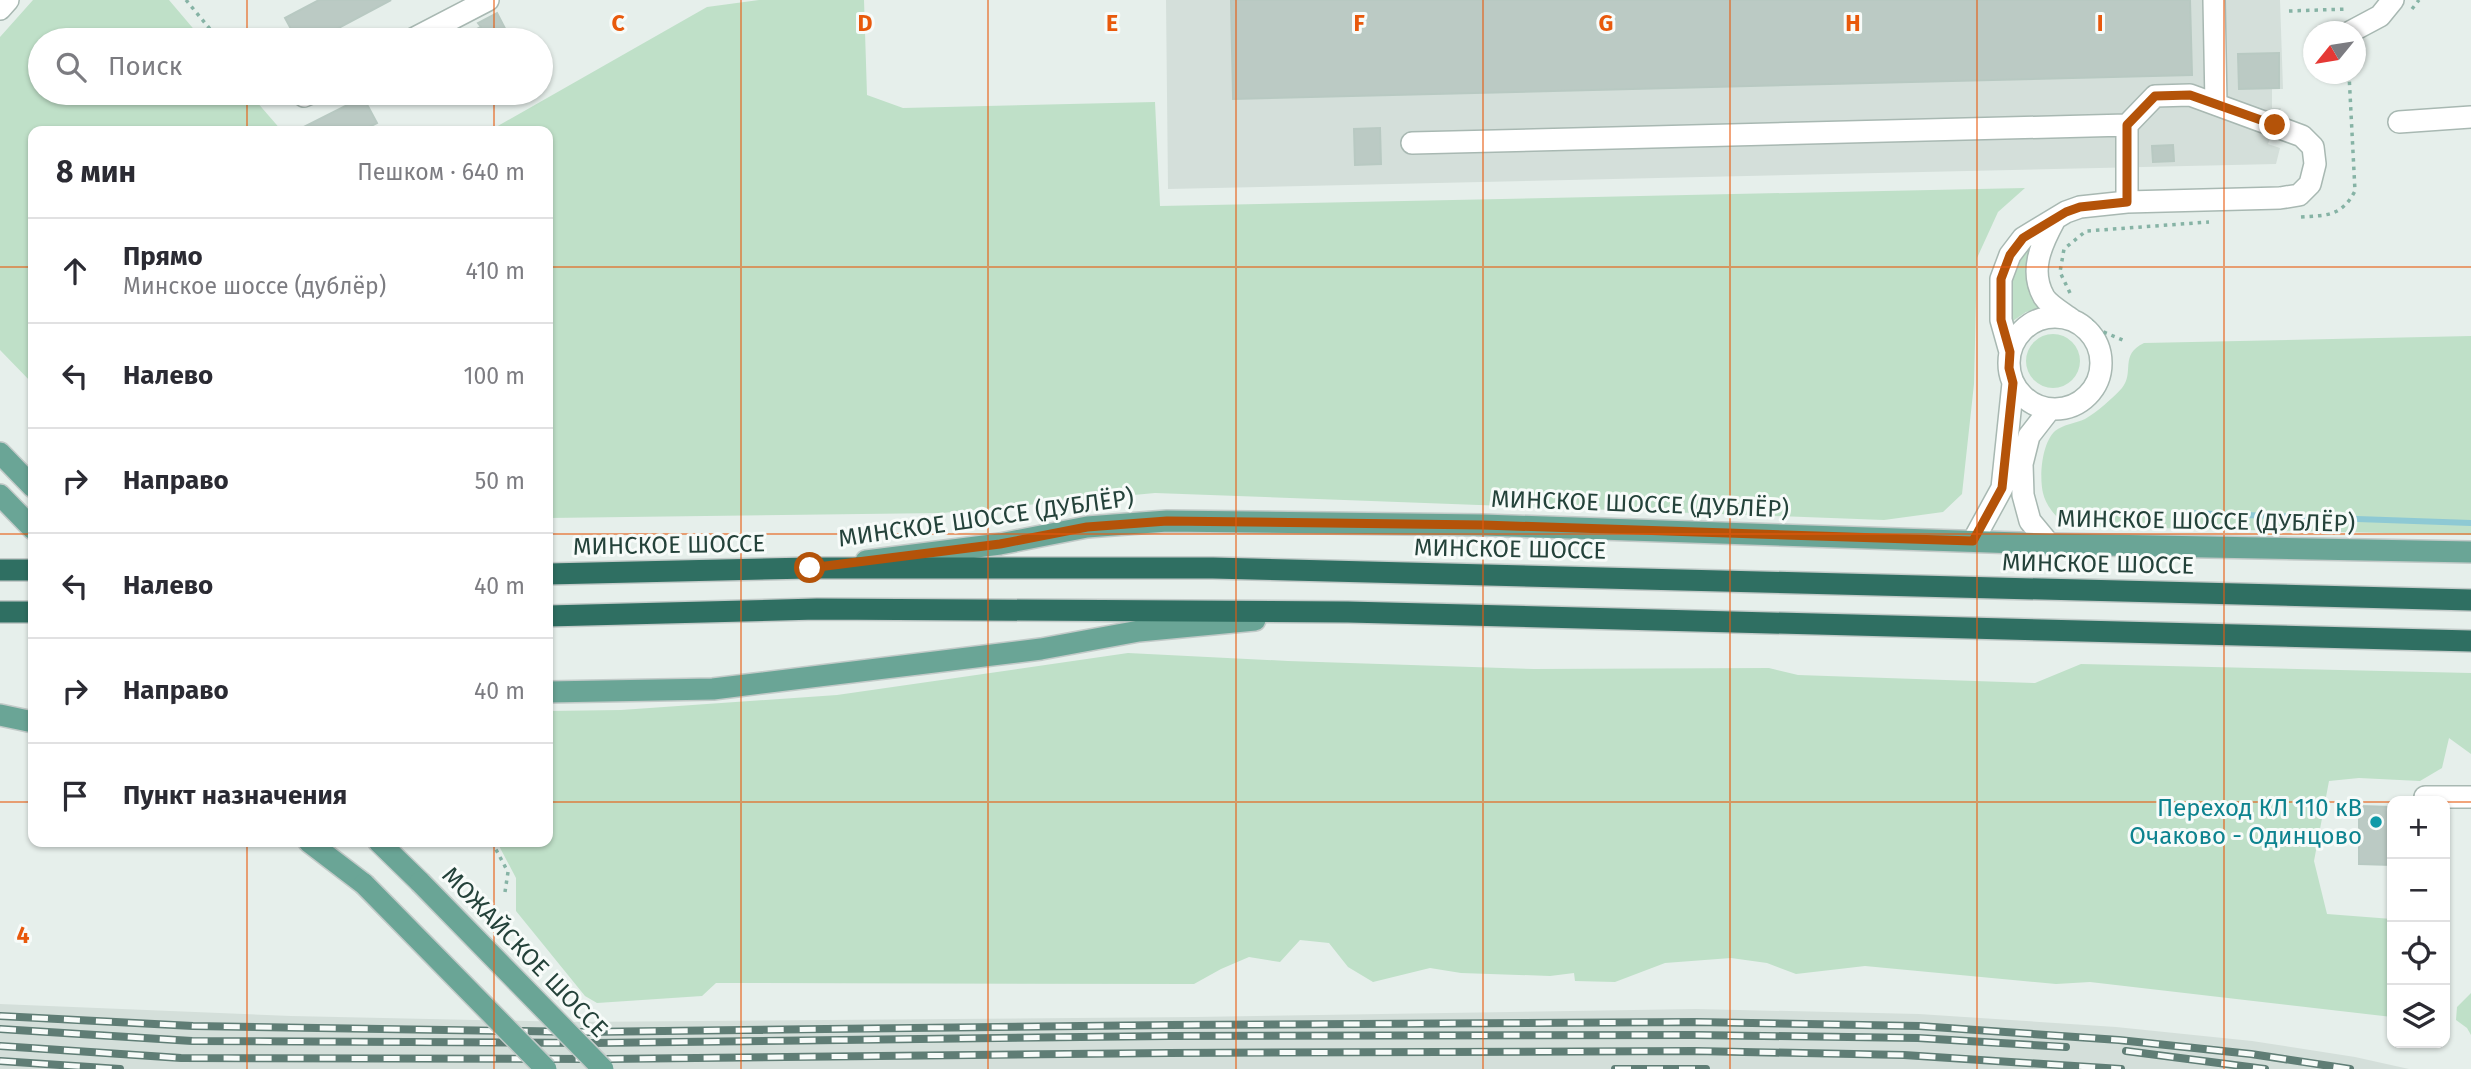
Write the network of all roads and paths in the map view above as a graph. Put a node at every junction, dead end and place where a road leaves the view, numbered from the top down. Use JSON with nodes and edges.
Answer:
{"nodes":[{"id":1,"x":8,"y":0,"type":"edge"},
{"id":2,"x":186,"y":0,"type":"edge"},
{"id":3,"x":488,"y":0,"type":"edge"},
{"id":4,"x":2214,"y":0,"type":"edge"},
{"id":5,"x":2393,"y":0,"type":"edge"},
{"id":6,"x":0,"y":9,"type":"edge"},
{"id":7,"x":2349,"y":9,"type":"dead end"},
{"id":8,"x":2289,"y":11,"type":"dead end"},
{"id":9,"x":2366,"y":25,"type":"edge"},
{"id":10,"x":209,"y":28,"type":"edge"},
{"id":11,"x":434,"y":28,"type":"edge"},
{"id":12,"x":2216,"y":104,"type":"junction"},
{"id":13,"x":2471,"y":117,"type":"edge"},
{"id":14,"x":2399,"y":122,"type":"dead end"},
{"id":15,"x":2127,"y":125,"type":"junction"},
{"id":16,"x":1412,"y":143,"type":"dead end"},
{"id":17,"x":2127,"y":202,"type":"junction"},
{"id":18,"x":2054,"y":221,"type":"junction"},
{"id":19,"x":2071,"y":319,"type":"junction"},
{"id":20,"x":2010,"y":352,"type":"junction"},
{"id":21,"x":2013,"y":383,"type":"junction"},
{"id":22,"x":2050,"y":409,"type":"junction"},
{"id":23,"x":0,"y":453,"type":"edge"},
{"id":24,"x":28,"y":482,"type":"edge"},
{"id":25,"x":6,"y":500,"type":"edge"},
{"id":26,"x":28,"y":524,"type":"edge"},
{"id":27,"x":1973,"y":541,"type":"junction"},
{"id":28,"x":2049,"y":544,"type":"junction"},
{"id":29,"x":2471,"y":552,"type":"edge"},
{"id":30,"x":810,"y":568,"type":"junction"},
{"id":31,"x":0,"y":570,"type":"edge"},
{"id":32,"x":28,"y":570,"type":"edge"},
{"id":33,"x":553,"y":574,"type":"edge"},
{"id":34,"x":2471,"y":600,"type":"edge"},
{"id":35,"x":0,"y":612,"type":"edge"},
{"id":36,"x":28,"y":612,"type":"edge"},
{"id":37,"x":1348,"y":612,"type":"junction"},
{"id":38,"x":553,"y":615,"type":"edge"},
{"id":39,"x":2471,"y":640,"type":"edge"},
{"id":40,"x":553,"y":692,"type":"edge"},
{"id":41,"x":0,"y":715,"type":"edge"},
{"id":42,"x":28,"y":721,"type":"edge"},
{"id":43,"x":2450,"y":797,"type":"edge"},
{"id":44,"x":2471,"y":797,"type":"edge"},
{"id":45,"x":316,"y":847,"type":"edge"},
{"id":46,"x":335,"y":847,"type":"edge"},
{"id":47,"x":384,"y":847,"type":"edge"},
{"id":48,"x":401,"y":847,"type":"edge"},
{"id":49,"x":495,"y":847,"type":"edge"},
{"id":50,"x":419,"y":883,"type":"junction"},
{"id":51,"x":364,"y":884,"type":"junction"},
{"id":52,"x":505,"y":892,"type":"dead end"},
{"id":53,"x":546,"y":1069,"type":"edge"},
{"id":54,"x":603,"y":1069,"type":"edge"}],
"edges":[{"from":1,"to":6,"type":"street"},
{"from":2,"to":10,"type":"path"},
{"from":3,"to":11,"type":"street"},
{"from":4,"to":12,"type":"street"},
{"from":5,"to":9,"type":"street"},
{"from":7,"to":8,"type":"path"},
{"from":12,"to":15,"type":"street"},
{"from":12,"to":17,"type":"street"},
{"from":13,"to":14,"type":"street"},
{"from":15,"to":16,"type":"street"},
{"from":15,"to":17,"type":"street"},
{"from":17,"to":18,"type":"street"},
{"from":18,"to":19,"type":"street"},
{"from":18,"to":20,"type":"street"},
{"from":19,"to":20,"type":"street"},
{"from":19,"to":22,"type":"street"},
{"from":20,"to":21,"type":"street"},
{"from":21,"to":22,"type":"street"},
{"from":21,"to":27,"type":"street"},
{"from":22,"to":28,"type":"street"},
{"from":23,"to":24,"type":"main road"},
{"from":25,"to":26,"type":"main road"},
{"from":27,"to":28,"type":"main road","name":"МИНСКОЕ ШОССЕ (ДУБЛЁР)"},
{"from":27,"to":30,"type":"main road","name":"МИНСКОЕ ШОССЕ (ДУБЛЁР)"},
{"from":28,"to":29,"type":"main road","name":"МИНСКОЕ ШОССЕ (ДУБЛЁР)"},
{"from":30,"to":33,"type":"highway","name":"МИНСКОЕ ШОССЕ"},
{"from":30,"to":34,"type":"highway","name":"МИНСКОЕ ШОССЕ"},
{"from":31,"to":32,"type":"highway"},
{"from":35,"to":36,"type":"highway"},
{"from":37,"to":38,"type":"highway"},
{"from":37,"to":39,"type":"highway"},
{"from":37,"to":40,"type":"main road"},
{"from":41,"to":42,"type":"main road"},
{"from":43,"to":44,"type":"street"},
{"from":45,"to":51,"type":"main road"},
{"from":46,"to":51,"type":"main road"},
{"from":47,"to":50,"type":"main road","name":"МОЖАЙСКОЕ ШОССЕ"},
{"from":48,"to":50,"type":"main road"},
{"from":49,"to":52,"type":"path"},
{"from":50,"to":54,"type":"main road","name":"МОЖАЙСКОЕ ШОССЕ","bridge":true},
{"from":51,"to":53,"type":"main road","bridge":true}]}
